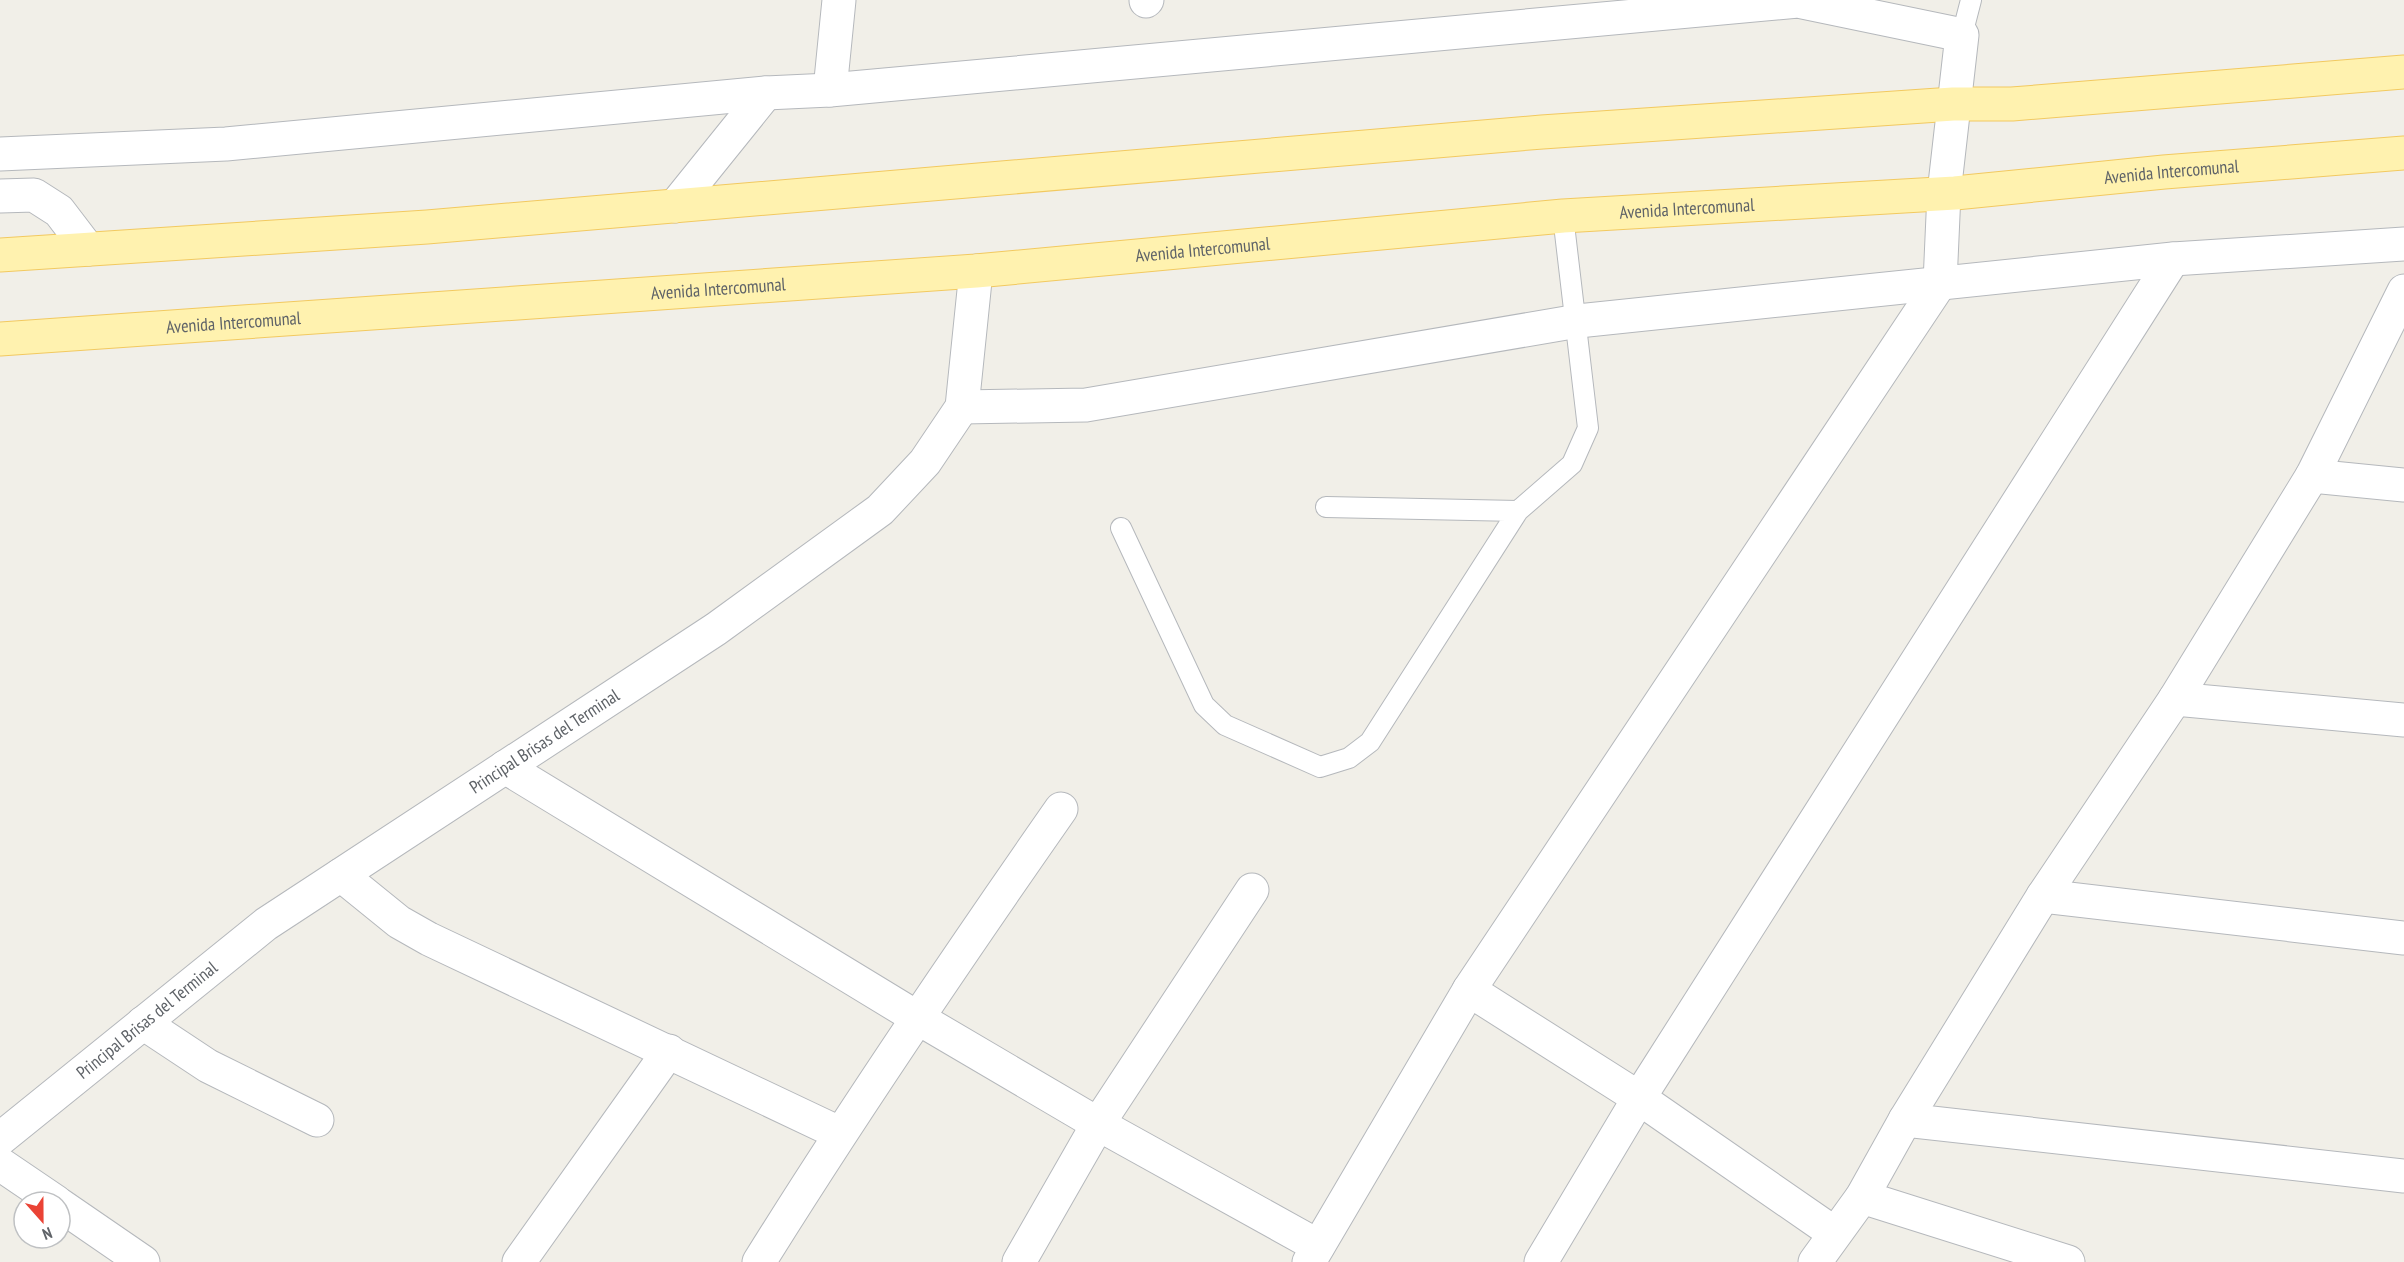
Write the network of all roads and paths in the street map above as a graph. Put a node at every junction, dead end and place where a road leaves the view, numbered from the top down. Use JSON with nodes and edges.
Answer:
{"nodes":[{"id":1,"x":839,"y":0,"type":"edge"},
{"id":2,"x":1971,"y":0,"type":"edge"},
{"id":3,"x":1798,"y":1,"type":"edge"},
{"id":4,"x":1962,"y":35,"type":"junction"},
{"id":5,"x":2404,"y":72,"type":"edge"},
{"id":6,"x":830,"y":90,"type":"junction"},
{"id":7,"x":766,"y":93,"type":"junction"},
{"id":8,"x":1953,"y":104,"type":"junction"},
{"id":9,"x":2404,"y":153,"type":"edge"},
{"id":10,"x":0,"y":154,"type":"edge"},
{"id":11,"x":1944,"y":193,"type":"junction"},
{"id":12,"x":0,"y":196,"type":"edge"},
{"id":13,"x":675,"y":206,"type":"junction"},
{"id":14,"x":1563,"y":216,"type":"junction"},
{"id":15,"x":2404,"y":244,"type":"edge"},
{"id":16,"x":88,"y":249,"type":"junction"},
{"id":17,"x":0,"y":255,"type":"edge"},
{"id":18,"x":2173,"y":260,"type":"junction"},
{"id":19,"x":976,"y":272,"type":"junction"},
{"id":20,"x":1940,"y":283,"type":"junction"},
{"id":21,"x":2404,"y":291,"type":"edge"},
{"id":22,"x":1578,"y":321,"type":"junction"},
{"id":23,"x":0,"y":339,"type":"edge"},
{"id":24,"x":962,"y":407,"type":"junction"},
{"id":25,"x":2312,"y":476,"type":"junction"},
{"id":26,"x":2404,"y":485,"type":"edge"},
{"id":27,"x":1326,"y":507,"type":"dead end"},
{"id":28,"x":1518,"y":511,"type":"junction"},
{"id":29,"x":1121,"y":528,"type":"dead end"},
{"id":30,"x":2175,"y":699,"type":"junction"},
{"id":31,"x":2404,"y":720,"type":"edge"},
{"id":32,"x":505,"y":767,"type":"junction"},
{"id":33,"x":1061,"y":809,"type":"dead end"},
{"id":34,"x":341,"y":875,"type":"junction"},
{"id":35,"x":1252,"y":890,"type":"dead end"},
{"id":36,"x":2043,"y":896,"type":"junction"},
{"id":37,"x":2404,"y":938,"type":"edge"},
{"id":38,"x":1469,"y":990,"type":"junction"},
{"id":39,"x":916,"y":1017,"type":"junction"},
{"id":40,"x":143,"y":1023,"type":"junction"},
{"id":41,"x":669,"y":1051,"type":"junction"},
{"id":42,"x":1639,"y":1098,"type":"junction"},
{"id":43,"x":318,"y":1120,"type":"dead end"},
{"id":44,"x":1905,"y":1120,"type":"junction"},
{"id":45,"x":1098,"y":1124,"type":"junction"},
{"id":46,"x":839,"y":1133,"type":"junction"},
{"id":47,"x":0,"y":1139,"type":"edge"},
{"id":48,"x":0,"y":1164,"type":"edge"},
{"id":49,"x":2404,"y":1176,"type":"edge"},
{"id":50,"x":38,"y":1190,"type":"edge"},
{"id":51,"x":1862,"y":1197,"type":"junction"},
{"id":52,"x":72,"y":1213,"type":"edge"},
{"id":53,"x":1834,"y":1233,"type":"junction"},
{"id":54,"x":1313,"y":1254,"type":"edge"},
{"id":55,"x":2031,"y":1257,"type":"edge"},
{"id":56,"x":143,"y":1262,"type":"edge"},
{"id":57,"x":519,"y":1262,"type":"edge"},
{"id":58,"x":759,"y":1262,"type":"edge"},
{"id":59,"x":1019,"y":1262,"type":"edge"},
{"id":60,"x":1541,"y":1262,"type":"edge"},
{"id":61,"x":1815,"y":1262,"type":"edge"},
{"id":62,"x":2068,"y":1262,"type":"edge"}],
"edges":[{"from":1,"to":6,"type":"street"},
{"from":2,"to":4,"type":"lane"},
{"from":3,"to":4,"type":"street"},
{"from":3,"to":6,"type":"street"},
{"from":4,"to":8,"type":"street"},
{"from":5,"to":8,"type":"main road"},
{"from":6,"to":7,"type":"street"},
{"from":7,"to":10,"type":"street"},
{"from":7,"to":13,"type":"street"},
{"from":8,"to":11,"type":"street"},
{"from":8,"to":13,"type":"main road"},
{"from":9,"to":11,"type":"main road","name":"Avenida Intercomunal"},
{"from":11,"to":14,"type":"main road","name":"Avenida Intercomunal"},
{"from":11,"to":20,"type":"street"},
{"from":12,"to":16,"type":"street"},
{"from":13,"to":16,"type":"main road"},
{"from":14,"to":19,"type":"main road","name":"Avenida Intercomunal"},
{"from":14,"to":22,"type":"lane"},
{"from":15,"to":18,"type":"street"},
{"from":16,"to":17,"type":"main road"},
{"from":18,"to":20,"type":"street"},
{"from":18,"to":42,"type":"street"},
{"from":19,"to":23,"type":"main road","name":"Avenida Intercomunal"},
{"from":19,"to":24,"type":"street","name":"Principal Brisas del Terminal"},
{"from":20,"to":22,"type":"street"},
{"from":20,"to":38,"type":"street"},
{"from":21,"to":25,"type":"street"},
{"from":22,"to":24,"type":"street"},
{"from":22,"to":28,"type":"lane"},
{"from":24,"to":32,"type":"street","name":"Principal Brisas del Terminal"},
{"from":25,"to":26,"type":"street"},
{"from":25,"to":30,"type":"street"},
{"from":27,"to":28,"type":"lane"},
{"from":28,"to":29,"type":"lane"},
{"from":30,"to":31,"type":"street"},
{"from":30,"to":36,"type":"street"},
{"from":32,"to":34,"type":"street","name":"Principal Brisas del Terminal"},
{"from":32,"to":39,"type":"street"},
{"from":33,"to":39,"type":"street"},
{"from":34,"to":40,"type":"street","name":"Principal Brisas del Terminal"},
{"from":34,"to":41,"type":"street"},
{"from":35,"to":45,"type":"street"},
{"from":36,"to":37,"type":"street"},
{"from":36,"to":44,"type":"street"},
{"from":38,"to":42,"type":"street"},
{"from":38,"to":54,"type":"street"},
{"from":39,"to":45,"type":"street"},
{"from":39,"to":46,"type":"street"},
{"from":40,"to":43,"type":"street"},
{"from":40,"to":47,"type":"street","name":"Principal Brisas del Terminal"},
{"from":41,"to":46,"type":"street"},
{"from":41,"to":57,"type":"street"},
{"from":42,"to":53,"type":"street"},
{"from":42,"to":60,"type":"street"},
{"from":44,"to":49,"type":"street"},
{"from":44,"to":51,"type":"street"},
{"from":45,"to":54,"type":"street"},
{"from":45,"to":59,"type":"street"},
{"from":46,"to":58,"type":"street"},
{"from":48,"to":50,"type":"street"},
{"from":51,"to":53,"type":"street"},
{"from":51,"to":55,"type":"street"},
{"from":52,"to":56,"type":"street"},
{"from":53,"to":61,"type":"street"},
{"from":55,"to":62,"type":"street"}]}
